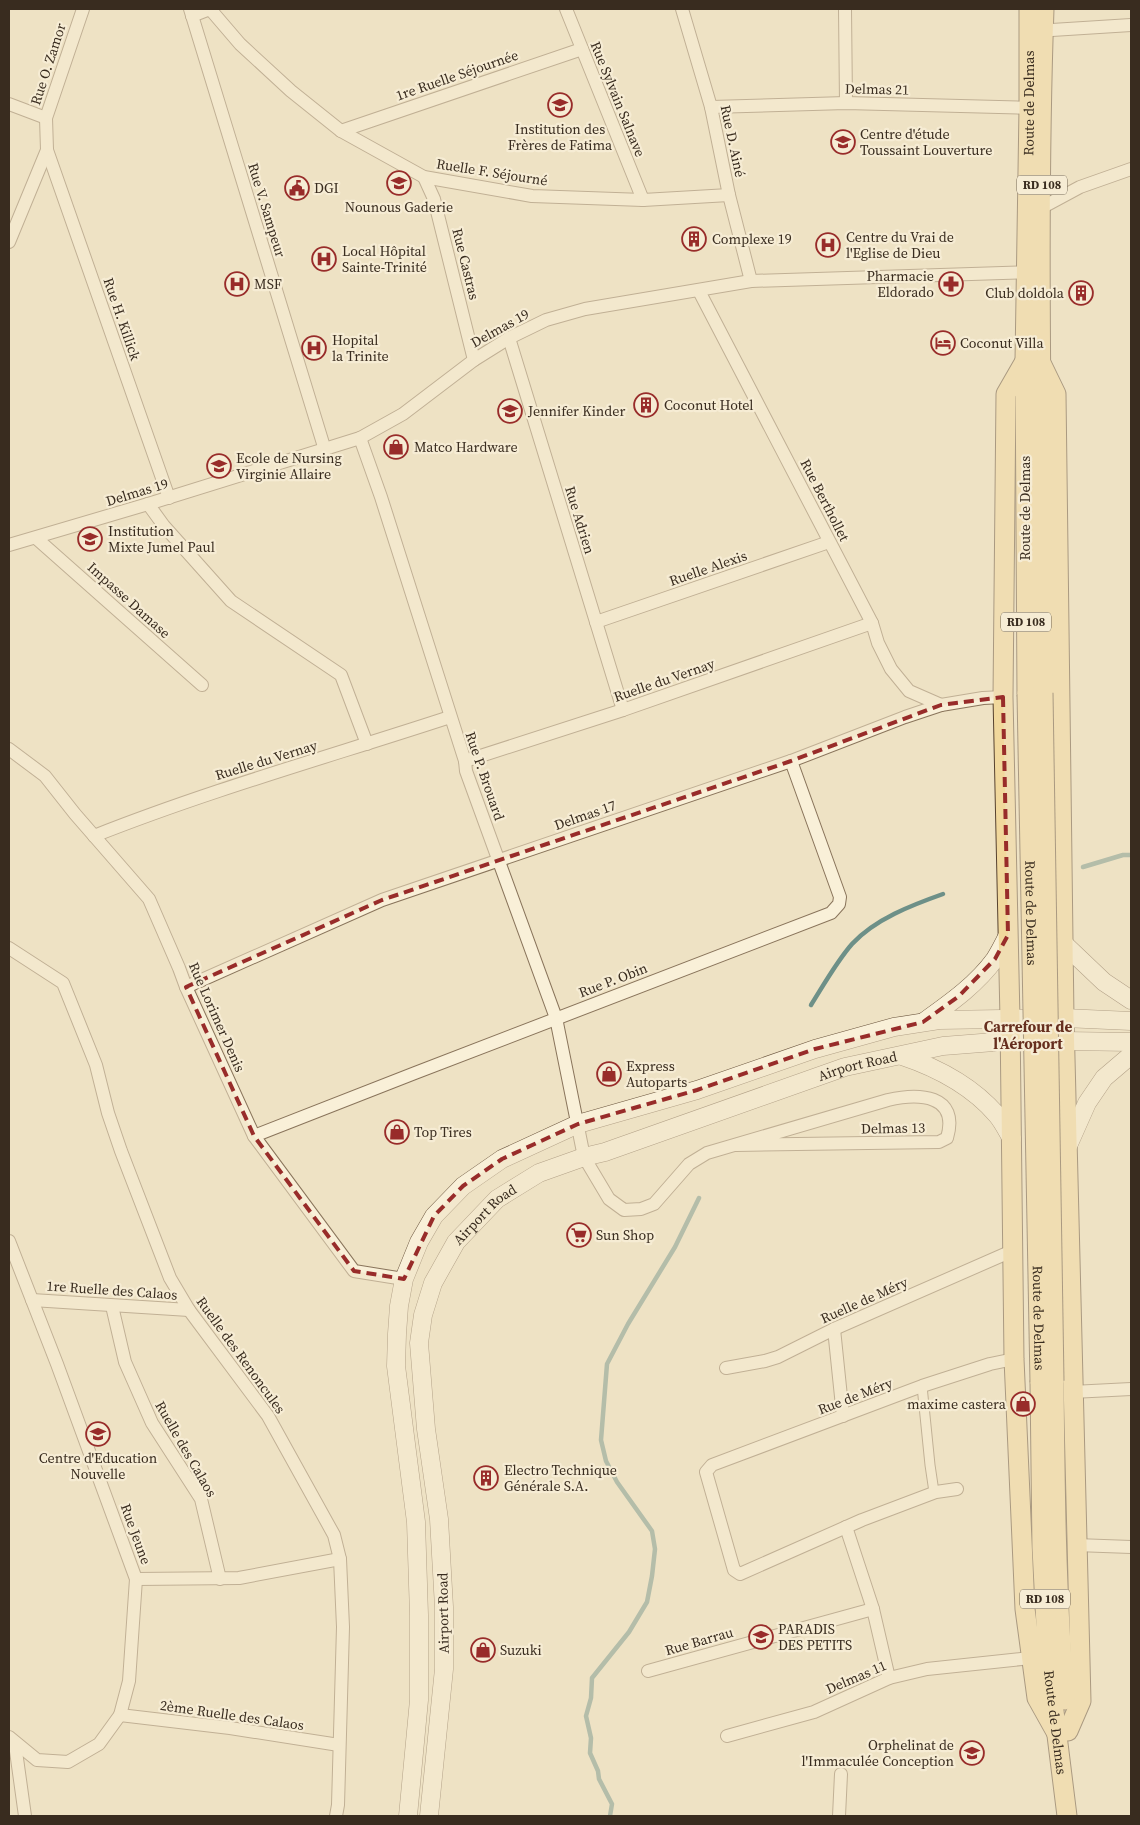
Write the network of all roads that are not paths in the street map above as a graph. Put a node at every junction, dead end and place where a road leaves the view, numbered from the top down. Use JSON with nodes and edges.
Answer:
{"nodes":[{"id":1,"x":83,"y":9,"type":"edge"},
{"id":2,"x":211,"y":9,"type":"edge"},
{"id":3,"x":566,"y":9,"type":"edge"},
{"id":4,"x":682,"y":9,"type":"edge"},
{"id":5,"x":845,"y":9,"type":"edge"},
{"id":6,"x":1029,"y":9,"type":"edge"},
{"id":7,"x":1044,"y":9,"type":"edge"},
{"id":8,"x":191,"y":12,"type":"edge"},
{"id":9,"x":1131,"y":25,"type":"edge"},
{"id":10,"x":1036,"y":31,"type":"junction"},
{"id":11,"x":582,"y":49,"type":"junction"},
{"id":12,"x":846,"y":103,"type":"junction"},
{"id":13,"x":9,"y":104,"type":"edge"},
{"id":14,"x":711,"y":107,"type":"junction"},
{"id":15,"x":1036,"y":108,"type":"junction"},
{"id":16,"x":46,"y":118,"type":"junction"},
{"id":17,"x":341,"y":131,"type":"junction"},
{"id":18,"x":47,"y":150,"type":"junction"},
{"id":19,"x":1131,"y":169,"type":"edge"},
{"id":20,"x":424,"y":177,"type":"junction"},
{"id":21,"x":729,"y":195,"type":"junction"},
{"id":22,"x":643,"y":200,"type":"junction"},
{"id":23,"x":1035,"y":209,"type":"junction"},
{"id":24,"x":9,"y":242,"type":"edge"},
{"id":25,"x":1033,"y":272,"type":"junction"},
{"id":26,"x":750,"y":281,"type":"junction"},
{"id":27,"x":699,"y":291,"type":"junction"},
{"id":28,"x":508,"y":338,"type":"junction"},
{"id":29,"x":474,"y":360,"type":"junction"},
{"id":30,"x":1033,"y":361,"type":"junction"},
{"id":31,"x":360,"y":438,"type":"junction"},
{"id":32,"x":325,"y":450,"type":"junction"},
{"id":33,"x":169,"y":498,"type":"junction"},
{"id":34,"x":148,"y":504,"type":"junction"},
{"id":35,"x":36,"y":538,"type":"junction"},
{"id":36,"x":829,"y":542,"type":"junction"},
{"id":37,"x":9,"y":545,"type":"edge"},
{"id":38,"x":596,"y":622,"type":"junction"},
{"id":39,"x":872,"y":623,"type":"junction"},
{"id":40,"x":202,"y":685,"type":"dead end"},
{"id":41,"x":1003,"y":697,"type":"junction"},
{"id":42,"x":941,"y":706,"type":"junction"},
{"id":43,"x":624,"y":710,"type":"junction"},
{"id":44,"x":450,"y":717,"type":"junction"},
{"id":45,"x":367,"y":744,"type":"junction"},
{"id":46,"x":9,"y":749,"type":"edge"},
{"id":47,"x":465,"y":761,"type":"junction"},
{"id":48,"x":791,"y":761,"type":"junction"},
{"id":49,"x":94,"y":836,"type":"junction"},
{"id":50,"x":498,"y":860,"type":"junction"},
{"id":51,"x":1008,"y":935,"type":"junction"},
{"id":52,"x":1062,"y":943,"type":"junction"},
{"id":53,"x":9,"y":948,"type":"edge"},
{"id":54,"x":186,"y":987,"type":"junction"},
{"id":55,"x":1131,"y":1000,"type":"edge"},
{"id":56,"x":556,"y":1018,"type":"junction"},
{"id":57,"x":1064,"y":1018,"type":"junction"},
{"id":58,"x":1002,"y":1019,"type":"junction"},
{"id":59,"x":1131,"y":1021,"type":"edge"},
{"id":60,"x":923,"y":1022,"type":"junction"},
{"id":61,"x":1010,"y":1040,"type":"junction"},
{"id":62,"x":1070,"y":1041,"type":"junction"},
{"id":63,"x":1131,"y":1042,"type":"edge"},
{"id":64,"x":1131,"y":1055,"type":"edge"},
{"id":65,"x":902,"y":1056,"type":"junction"},
{"id":66,"x":578,"y":1124,"type":"junction"},
{"id":67,"x":254,"y":1136,"type":"junction"},
{"id":68,"x":1012,"y":1139,"type":"junction"},
{"id":69,"x":736,"y":1145,"type":"junction"},
{"id":70,"x":1067,"y":1148,"type":"junction"},
{"id":71,"x":584,"y":1157,"type":"junction"},
{"id":72,"x":9,"y":1241,"type":"edge"},
{"id":73,"x":1012,"y":1251,"type":"junction"},
{"id":74,"x":404,"y":1279,"type":"junction"},
{"id":75,"x":32,"y":1300,"type":"junction"},
{"id":76,"x":112,"y":1306,"type":"junction"},
{"id":77,"x":189,"y":1310,"type":"junction"},
{"id":78,"x":834,"y":1329,"type":"junction"},
{"id":79,"x":1014,"y":1359,"type":"junction"},
{"id":80,"x":726,"y":1368,"type":"dead end"},
{"id":81,"x":922,"y":1386,"type":"junction"},
{"id":82,"x":1131,"y":1389,"type":"edge"},
{"id":83,"x":1072,"y":1392,"type":"junction"},
{"id":84,"x":843,"y":1416,"type":"junction"},
{"id":85,"x":957,"y":1489,"type":"dead end"},
{"id":86,"x":934,"y":1492,"type":"junction"},
{"id":87,"x":846,"y":1527,"type":"junction"},
{"id":88,"x":1076,"y":1545,"type":"junction"},
{"id":89,"x":1131,"y":1547,"type":"edge"},
{"id":90,"x":340,"y":1559,"type":"junction"},
{"id":91,"x":136,"y":1579,"type":"junction"},
{"id":92,"x":220,"y":1579,"type":"junction"},
{"id":93,"x":873,"y":1609,"type":"junction"},
{"id":94,"x":1031,"y":1658,"type":"junction"},
{"id":95,"x":648,"y":1671,"type":"dead end"},
{"id":96,"x":888,"y":1678,"type":"junction"},
{"id":97,"x":120,"y":1715,"type":"junction"},
{"id":98,"x":1062,"y":1732,"type":"junction"},
{"id":99,"x":726,"y":1736,"type":"dead end"},
{"id":100,"x":12,"y":1741,"type":"edge"},
{"id":101,"x":339,"y":1746,"type":"junction"},
{"id":102,"x":841,"y":1774,"type":"dead end"},
{"id":103,"x":25,"y":1816,"type":"edge"},
{"id":104,"x":336,"y":1816,"type":"edge"},
{"id":105,"x":408,"y":1816,"type":"edge"},
{"id":106,"x":429,"y":1816,"type":"edge"},
{"id":107,"x":839,"y":1816,"type":"edge"},
{"id":108,"x":1066,"y":1816,"type":"edge"},
{"id":109,"x":1076,"y":1816,"type":"edge"}],
"edges":[{"from":1,"to":16,"type":"street","name":"Rue O. Zamor"},
{"from":2,"to":8,"type":"street","name":"Ruelle F. Séjourné"},
{"from":2,"to":17,"type":"street","name":"Ruelle F. Séjourné"},
{"from":3,"to":11,"type":"street","name":"Rue Sylvain Salnave"},
{"from":4,"to":14,"type":"street","name":"Rue D. Ainé"},
{"from":5,"to":12,"type":"street"},
{"from":6,"to":10,"type":"main road","name":"Route de Delmas","number":"RD 108"},
{"from":7,"to":10,"type":"main road","name":"Route de Delmas","number":"RD 108"},
{"from":8,"to":32,"type":"street","name":"Rue V. Sampeur"},
{"from":9,"to":10,"type":"street"},
{"from":10,"to":15,"type":"main road","name":"Route de Delmas","number":"RD 108"},
{"from":11,"to":17,"type":"street","name":"1re Ruelle Séjournée"},
{"from":11,"to":22,"type":"street","name":"Rue Sylvain Salnave"},
{"from":12,"to":14,"type":"street","name":"Delmas 21"},
{"from":12,"to":15,"type":"street","name":"Delmas 21"},
{"from":13,"to":16,"type":"street"},
{"from":14,"to":21,"type":"street","name":"Rue D. Ainé"},
{"from":15,"to":23,"type":"main road","name":"Route de Delmas","number":"RD 108"},
{"from":16,"to":18,"type":"street","name":"Rue O. Zamor"},
{"from":17,"to":20,"type":"street","name":"Ruelle F. Séjourné"},
{"from":18,"to":24,"type":"street","name":"Rue O. Zamor"},
{"from":18,"to":33,"type":"street","name":"Rue H. Killick"},
{"from":19,"to":23,"type":"street"},
{"from":20,"to":22,"type":"street","name":"Ruelle F. Séjourné"},
{"from":20,"to":29,"type":"street","name":"Rue Castras"},
{"from":21,"to":22,"type":"street","name":"Ruelle F. Séjourné"},
{"from":21,"to":26,"type":"street","name":"Rue D. Ainé"},
{"from":23,"to":25,"type":"main road","name":"Route de Delmas","number":"RD 108"},
{"from":25,"to":26,"type":"street","name":"Delmas 19"},
{"from":25,"to":30,"type":"main road","name":"Route de Delmas","number":"RD 108"},
{"from":26,"to":27,"type":"street","name":"Delmas 19"},
{"from":27,"to":28,"type":"street","name":"Delmas 19"},
{"from":27,"to":36,"type":"street","name":"Rue Berthollet"},
{"from":28,"to":29,"type":"street","name":"Delmas 19"},
{"from":28,"to":38,"type":"street","name":"Rue Adrien"},
{"from":29,"to":31,"type":"street","name":"Delmas 19"},
{"from":30,"to":41,"type":"main road"},
{"from":30,"to":52,"type":"main road"},
{"from":30,"to":98,"type":"main road","name":"Route de Delmas","number":"RD 108","bridge":true},
{"from":31,"to":32,"type":"street","name":"Delmas 19"},
{"from":31,"to":44,"type":"street","name":"Rue P. Brouard"},
{"from":32,"to":33,"type":"street","name":"Delmas 19"},
{"from":33,"to":34,"type":"street","name":"Delmas 19"},
{"from":34,"to":35,"type":"street","name":"Delmas 19"},
{"from":34,"to":45,"type":"street"},
{"from":35,"to":37,"type":"street","name":"Delmas 19"},
{"from":35,"to":40,"type":"street","name":"Impasse Damase"},
{"from":36,"to":38,"type":"street","name":"Ruelle Alexis"},
{"from":36,"to":39,"type":"street","name":"Rue Berthollet"},
{"from":38,"to":43,"type":"street","name":"Rue Adrien"},
{"from":39,"to":42,"type":"street","name":"Rue Berthollet"},
{"from":39,"to":43,"type":"street","name":"Ruelle du Vernay"},
{"from":41,"to":42,"type":"street","name":"Delmas 17"},
{"from":41,"to":51,"type":"main road"},
{"from":42,"to":48,"type":"street","name":"Delmas 17"},
{"from":43,"to":47,"type":"street","name":"Ruelle du Vernay"},
{"from":44,"to":45,"type":"street","name":"Ruelle du Vernay"},
{"from":44,"to":47,"type":"street","name":"Rue P. Brouard"},
{"from":45,"to":49,"type":"street","name":"Ruelle du Vernay"},
{"from":46,"to":49,"type":"street","name":"Rue Lorimer Denis"},
{"from":47,"to":50,"type":"street","name":"Rue P. Brouard"},
{"from":48,"to":50,"type":"street","name":"Delmas 17"},
{"from":48,"to":56,"type":"street","name":"Rue P. Obin"},
{"from":49,"to":54,"type":"street","name":"Rue Lorimer Denis"},
{"from":50,"to":54,"type":"street","name":"Delmas 17"},
{"from":50,"to":56,"type":"street","name":"Rue P. Brouard"},
{"from":51,"to":58,"type":"main road"},
{"from":51,"to":60,"type":"main road"},
{"from":52,"to":55,"type":"main road"},
{"from":52,"to":57,"type":"main road"},
{"from":53,"to":77,"type":"street","name":"Ruelle des Renoncules"},
{"from":54,"to":67,"type":"street","name":"Rue Lorimer Denis"},
{"from":56,"to":66,"type":"street","name":"Rue P. Brouard"},
{"from":56,"to":67,"type":"street","name":"Rue P. Obin"},
{"from":57,"to":58,"type":"main road","name":"Airport Road"},
{"from":57,"to":59,"type":"main road","name":"Airport Road"},
{"from":57,"to":62,"type":"main road"},
{"from":58,"to":60,"type":"main road","name":"Airport Road"},
{"from":58,"to":61,"type":"main road"},
{"from":60,"to":66,"type":"main road","name":"Airport Road"},
{"from":61,"to":62,"type":"main road","name":"Airport Road"},
{"from":61,"to":65,"type":"main road","name":"Airport Road"},
{"from":61,"to":68,"type":"main road"},
{"from":62,"to":63,"type":"main road","name":"Airport Road"},
{"from":62,"to":70,"type":"main road"},
{"from":64,"to":70,"type":"main road"},
{"from":65,"to":68,"type":"main road"},
{"from":65,"to":71,"type":"main road","name":"Airport Road"},
{"from":66,"to":71,"type":"street","name":"Rue P. Brouard"},
{"from":66,"to":74,"type":"main road","name":"Airport Road"},
{"from":67,"to":74,"type":"street","name":"Rue Lorimer Denis"},
{"from":68,"to":73,"type":"main road"},
{"from":69,"to":69,"type":"street","name":"Delmas 13"},
{"from":69,"to":71,"type":"street","name":"Delmas 13"},
{"from":70,"to":83,"type":"main road"},
{"from":71,"to":106,"type":"main road","name":"Airport Road"},
{"from":72,"to":75,"type":"street","name":"Rue Jeune"},
{"from":73,"to":78,"type":"street","name":"Ruelle de Méry"},
{"from":73,"to":79,"type":"main road"},
{"from":74,"to":105,"type":"main road","name":"Airport Road"},
{"from":75,"to":76,"type":"street","name":"1re Ruelle des Calaos"},
{"from":75,"to":91,"type":"street","name":"Rue Jeune"},
{"from":76,"to":77,"type":"street","name":"1re Ruelle des Calaos"},
{"from":76,"to":92,"type":"street","name":"Ruelle des Calaos"},
{"from":77,"to":90,"type":"street","name":"Ruelle des Renoncules"},
{"from":78,"to":80,"type":"street","name":"Ruelle de Méry"},
{"from":78,"to":84,"type":"street"},
{"from":79,"to":81,"type":"street","name":"Rue de Méry"},
{"from":79,"to":94,"type":"main road"},
{"from":81,"to":84,"type":"street","name":"Rue de Méry"},
{"from":81,"to":86,"type":"street"},
{"from":82,"to":83,"type":"street"},
{"from":83,"to":88,"type":"main road"},
{"from":84,"to":87,"type":"street","name":"Rue de Méry"},
{"from":85,"to":86,"type":"street"},
{"from":86,"to":87,"type":"street"},
{"from":87,"to":93,"type":"street"},
{"from":88,"to":89,"type":"street"},
{"from":88,"to":98,"type":"main road"},
{"from":90,"to":92,"type":"street"},
{"from":90,"to":101,"type":"street","name":"Ruelle des Renoncules"},
{"from":91,"to":92,"type":"street"},
{"from":91,"to":97,"type":"street","name":"Rue Jeune"},
{"from":93,"to":95,"type":"street","name":"Rue Barrau"},
{"from":93,"to":96,"type":"street"},
{"from":94,"to":96,"type":"street","name":"Delmas 11"},
{"from":94,"to":98,"type":"main road"},
{"from":96,"to":99,"type":"street","name":"Delmas 11"},
{"from":97,"to":100,"type":"street","name":"Rue Jeune"},
{"from":97,"to":101,"type":"street","name":"2ème Ruelle des Calaos"},
{"from":98,"to":108,"type":"main road","name":"Route de Delmas","number":"RD 108"},
{"from":98,"to":109,"type":"main road","name":"Route de Delmas","number":"RD 108"},
{"from":100,"to":103,"type":"street"},
{"from":101,"to":104,"type":"street","name":"Ruelle des Renoncules"},
{"from":102,"to":107,"type":"street"}]}
